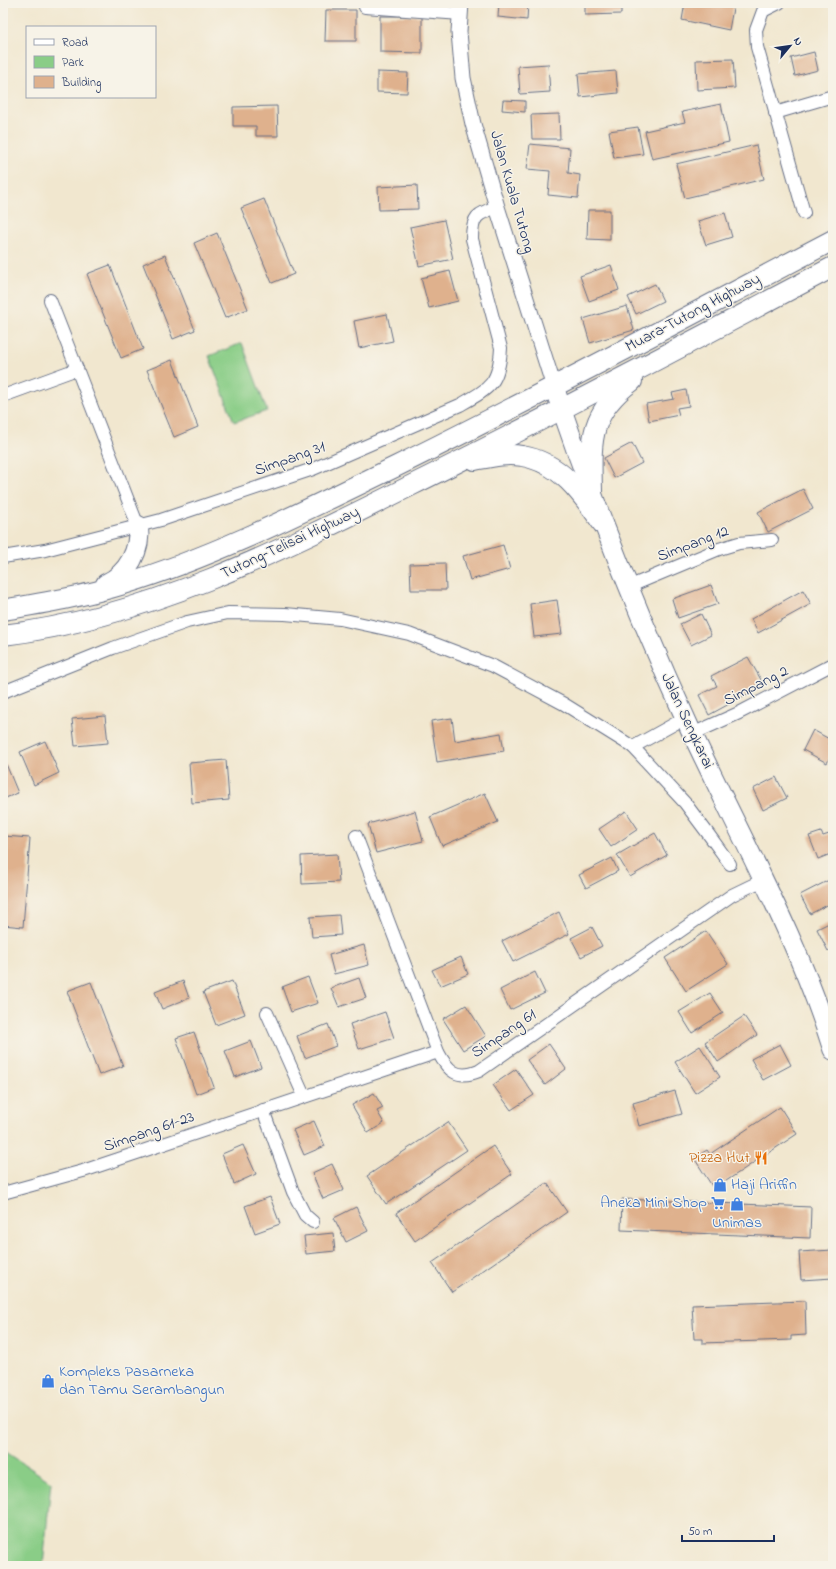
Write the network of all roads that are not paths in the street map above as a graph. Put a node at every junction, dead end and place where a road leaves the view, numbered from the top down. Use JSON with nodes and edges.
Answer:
{"nodes":[{"id":1,"x":779,"y":3,"type":"edge"},
{"id":2,"x":365,"y":8,"type":"dead end"},
{"id":3,"x":461,"y":8,"type":"edge"},
{"id":4,"x":833,"y":96,"type":"edge"},
{"id":5,"x":775,"y":113,"type":"junction"},
{"id":6,"x":497,"y":207,"type":"junction"},
{"id":7,"x":804,"y":213,"type":"dead end"},
{"id":8,"x":833,"y":240,"type":"edge"},
{"id":9,"x":833,"y":267,"type":"edge"},
{"id":10,"x":50,"y":300,"type":"dead end"},
{"id":11,"x":672,"y":351,"type":"junction"},
{"id":12,"x":77,"y":368,"type":"junction"},
{"id":13,"x":554,"y":387,"type":"junction"},
{"id":14,"x":3,"y":396,"type":"edge"},
{"id":15,"x":561,"y":409,"type":"junction"},
{"id":16,"x":458,"y":463,"type":"junction"},
{"id":17,"x":592,"y":492,"type":"junction"},
{"id":18,"x":603,"y":524,"type":"junction"},
{"id":19,"x":138,"y":526,"type":"junction"},
{"id":20,"x":772,"y":540,"type":"dead end"},
{"id":21,"x":3,"y":558,"type":"edge"},
{"id":22,"x":628,"y":587,"type":"junction"},
{"id":23,"x":60,"y":600,"type":"junction"},
{"id":24,"x":3,"y":610,"type":"edge"},
{"id":25,"x":3,"y":635,"type":"edge"},
{"id":26,"x":833,"y":664,"type":"edge"},
{"id":27,"x":3,"y":692,"type":"edge"},
{"id":28,"x":689,"y":726,"type":"junction"},
{"id":29,"x":632,"y":747,"type":"junction"},
{"id":30,"x":356,"y":836,"type":"dead end"},
{"id":31,"x":730,"y":864,"type":"dead end"},
{"id":32,"x":762,"y":880,"type":"junction"},
{"id":33,"x":267,"y":1013,"type":"dead end"},
{"id":34,"x":833,"y":1050,"type":"edge"},
{"id":35,"x":438,"y":1052,"type":"junction"},
{"id":36,"x":304,"y":1096,"type":"junction"},
{"id":37,"x":264,"y":1110,"type":"junction"},
{"id":38,"x":3,"y":1192,"type":"edge"},
{"id":39,"x":313,"y":1222,"type":"dead end"}],
"edges":[{"from":1,"to":5,"type":"street"},
{"from":2,"to":3,"type":"street"},
{"from":3,"to":6,"type":"street","name":"Jalan Kuala Tutong"},
{"from":4,"to":5,"type":"street"},
{"from":5,"to":7,"type":"street"},
{"from":6,"to":13,"type":"street","name":"Jalan Kuala Tutong"},
{"from":6,"to":19,"type":"street","name":"Simpang 31"},
{"from":8,"to":13,"type":"highway","name":"Muara–Tutong Highway"},
{"from":9,"to":11,"type":"highway","name":"Muara–Tutong Highway"},
{"from":10,"to":12,"type":"street"},
{"from":11,"to":15,"type":"highway","name":"Muara–Tutong Highway"},
{"from":11,"to":17,"type":"highway"},
{"from":12,"to":14,"type":"street"},
{"from":12,"to":19,"type":"street"},
{"from":13,"to":15,"type":"main road","name":"Jalan Sengkarai"},
{"from":13,"to":23,"type":"highway","name":"Tutong–Telisai Highway"},
{"from":15,"to":16,"type":"highway","name":"Tutong–Telisai Highway"},
{"from":15,"to":17,"type":"main road","name":"Jalan Sengkarai"},
{"from":16,"to":18,"type":"highway"},
{"from":16,"to":25,"type":"highway","name":"Tutong–Telisai Highway"},
{"from":17,"to":18,"type":"main road","name":"Jalan Sengkarai"},
{"from":18,"to":22,"type":"main road","name":"Jalan Sengkarai"},
{"from":19,"to":21,"type":"street","name":"Simpang 31"},
{"from":19,"to":23,"type":"highway"},
{"from":20,"to":22,"type":"street","name":"Simpang 12"},
{"from":22,"to":28,"type":"main road","name":"Jalan Sengkarai"},
{"from":23,"to":24,"type":"highway","name":"Tutong–Telisai Highway"},
{"from":26,"to":28,"type":"street","name":"Simpang 2"},
{"from":27,"to":29,"type":"street"},
{"from":28,"to":29,"type":"street","name":"Simpang 2"},
{"from":28,"to":32,"type":"main road","name":"Jalan Sengkarai"},
{"from":29,"to":31,"type":"street"},
{"from":30,"to":35,"type":"street","name":"Simpang 61"},
{"from":32,"to":34,"type":"main road","name":"Jalan Sengkarai"},
{"from":32,"to":35,"type":"street","name":"Simpang 61"},
{"from":33,"to":36,"type":"street"},
{"from":35,"to":36,"type":"street","name":"Simpang 61-23"},
{"from":36,"to":37,"type":"street","name":"Simpang 61-23"},
{"from":37,"to":38,"type":"street","name":"Simpang 61-23"},
{"from":37,"to":39,"type":"street"}]}
